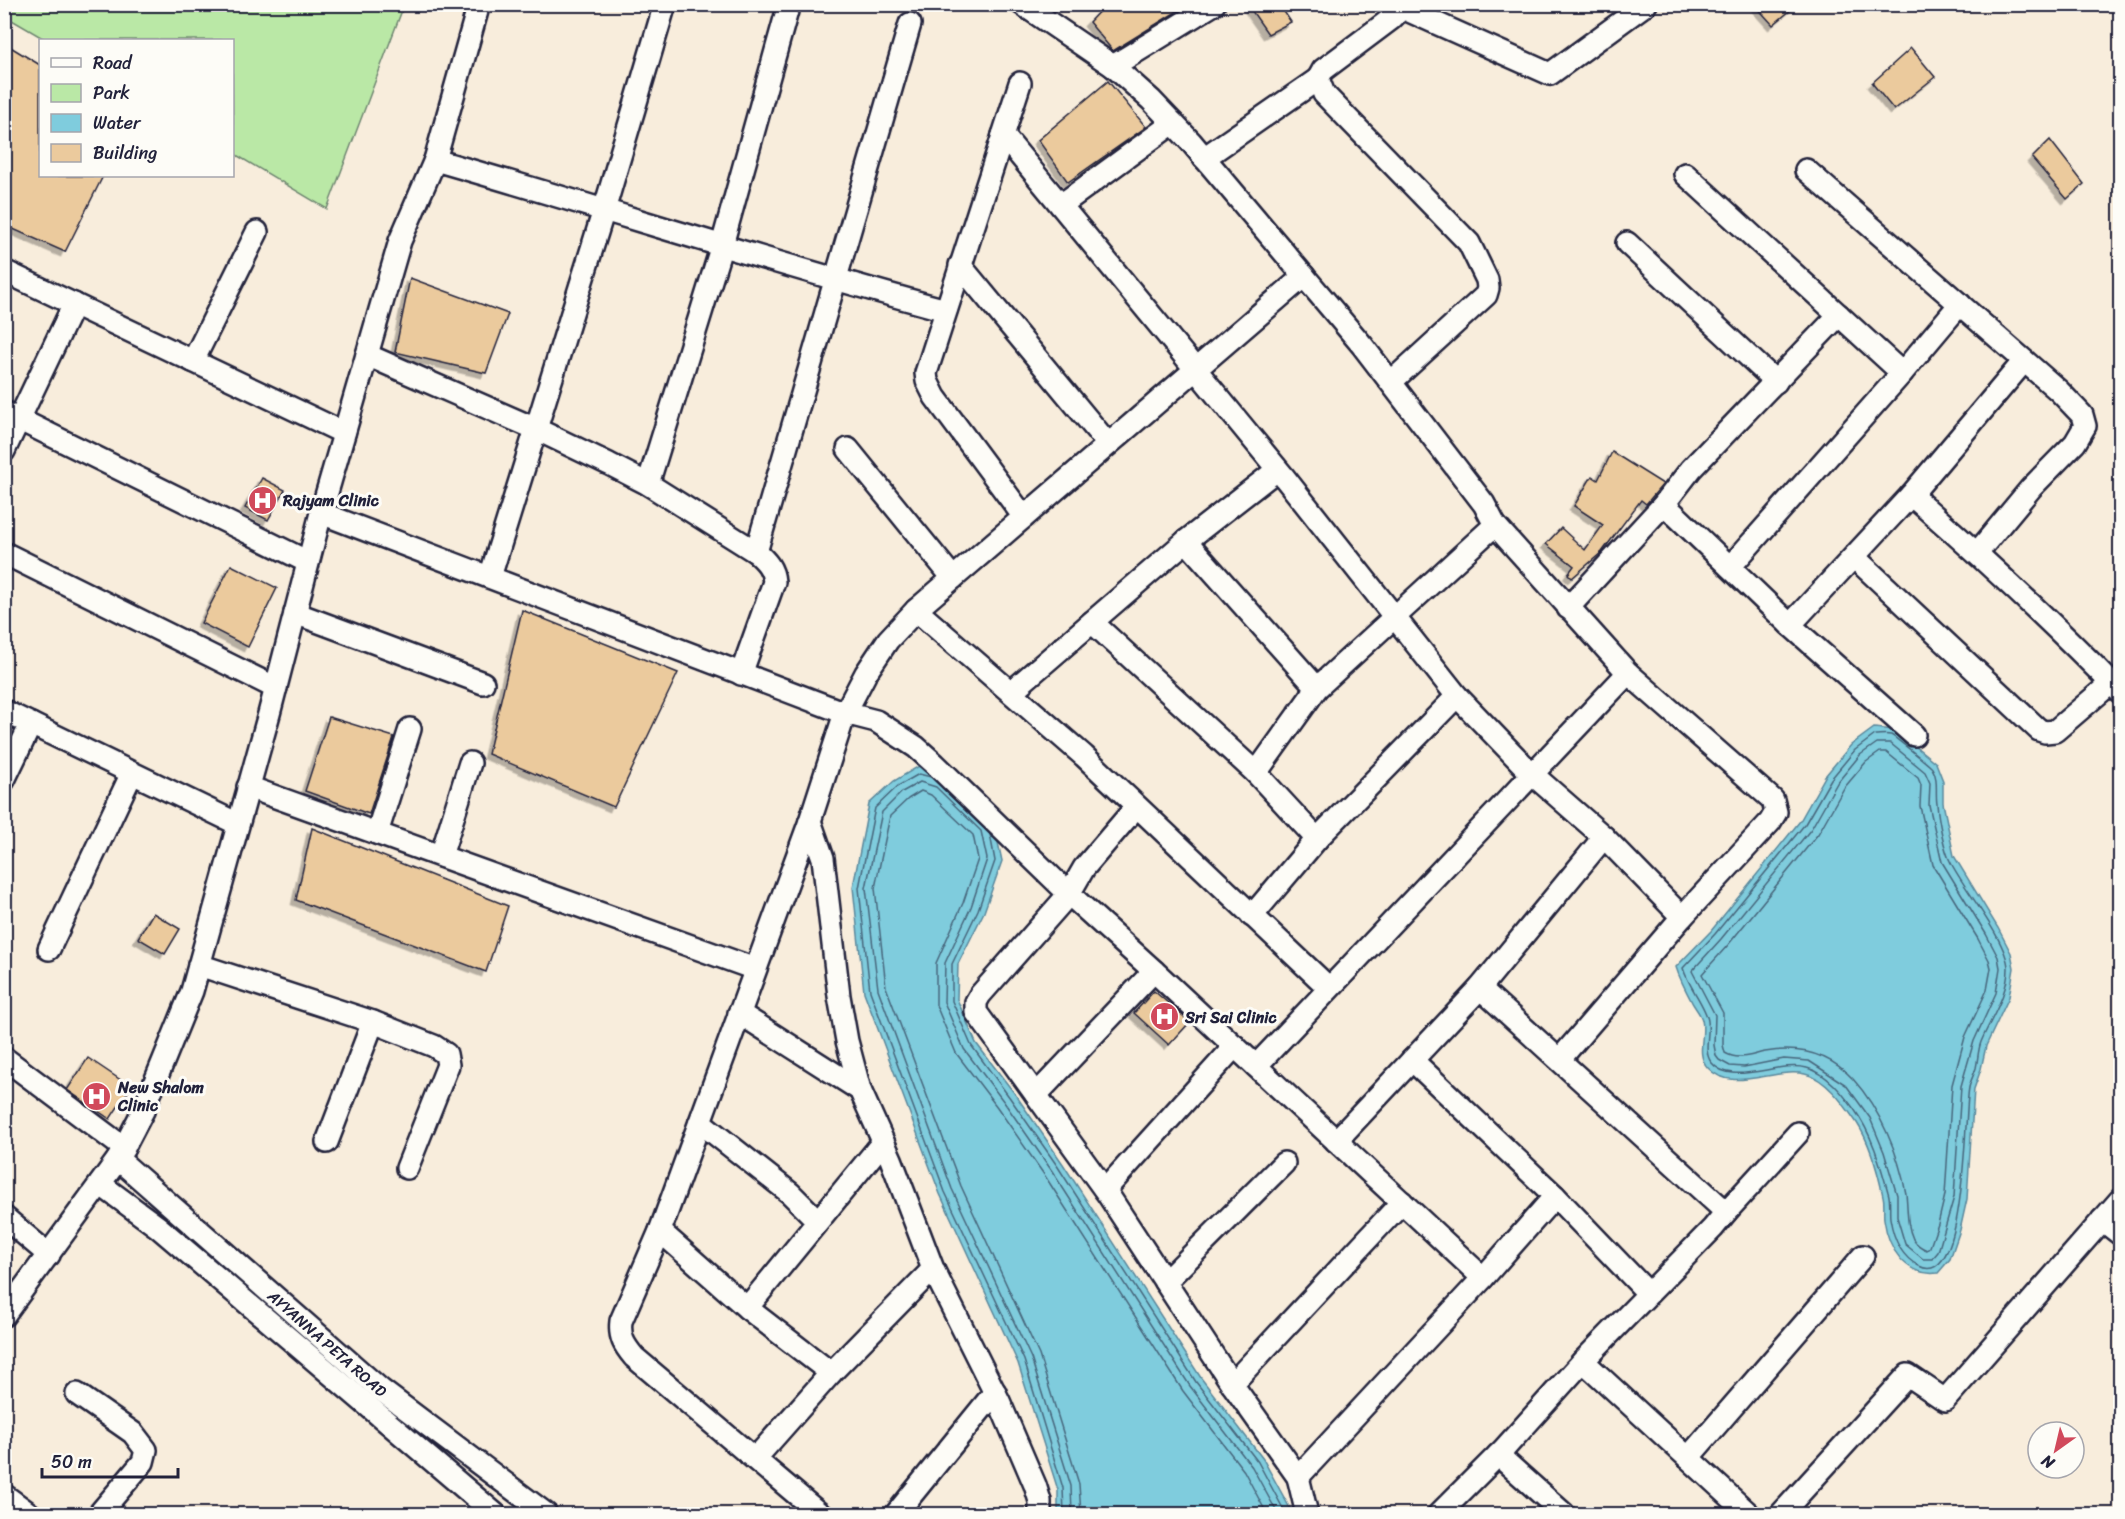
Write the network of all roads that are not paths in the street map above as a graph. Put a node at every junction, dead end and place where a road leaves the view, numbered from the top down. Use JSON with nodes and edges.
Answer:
{"nodes":[{"id":1,"x":479,"y":4,"type":"edge"},
{"id":2,"x":665,"y":4,"type":"edge"},
{"id":3,"x":789,"y":4,"type":"edge"},
{"id":4,"x":1022,"y":4,"type":"edge"},
{"id":5,"x":1646,"y":4,"type":"edge"},
{"id":6,"x":1211,"y":5,"type":"edge"},
{"id":7,"x":1400,"y":6,"type":"edge"},
{"id":8,"x":910,"y":24,"type":"dead end"},
{"id":9,"x":1113,"y":66,"type":"junction"},
{"id":10,"x":1318,"y":79,"type":"junction"},
{"id":11,"x":1020,"y":83,"type":"dead end"},
{"id":12,"x":1173,"y":123,"type":"junction"},
{"id":13,"x":1004,"y":135,"type":"junction"},
{"id":14,"x":1204,"y":158,"type":"junction"},
{"id":15,"x":435,"y":160,"type":"junction"},
{"id":16,"x":1806,"y":170,"type":"dead end"},
{"id":17,"x":1685,"y":174,"type":"dead end"},
{"id":18,"x":1061,"y":205,"type":"junction"},
{"id":19,"x":604,"y":209,"type":"junction"},
{"id":20,"x":257,"y":232,"type":"dead end"},
{"id":21,"x":1627,"y":243,"type":"dead end"},
{"id":22,"x":722,"y":245,"type":"junction"},
{"id":23,"x":960,"y":265,"type":"junction"},
{"id":24,"x":4,"y":271,"type":"edge"},
{"id":25,"x":1304,"y":276,"type":"junction"},
{"id":26,"x":835,"y":280,"type":"junction"},
{"id":27,"x":74,"y":304,"type":"junction"},
{"id":28,"x":1960,"y":304,"type":"junction"},
{"id":29,"x":946,"y":310,"type":"junction"},
{"id":30,"x":1839,"y":315,"type":"junction"},
{"id":31,"x":367,"y":355,"type":"junction"},
{"id":32,"x":193,"y":361,"type":"junction"},
{"id":33,"x":2024,"y":361,"type":"junction"},
{"id":34,"x":1195,"y":368,"type":"junction"},
{"id":35,"x":1902,"y":373,"type":"junction"},
{"id":36,"x":1391,"y":382,"type":"junction"},
{"id":37,"x":1776,"y":382,"type":"junction"},
{"id":38,"x":12,"y":415,"type":"edge"},
{"id":39,"x":536,"y":429,"type":"junction"},
{"id":40,"x":344,"y":433,"type":"junction"},
{"id":41,"x":1108,"y":444,"type":"junction"},
{"id":42,"x":848,"y":449,"type":"dead end"},
{"id":43,"x":4,"y":451,"type":"edge"},
{"id":44,"x":1277,"y":470,"type":"junction"},
{"id":45,"x":648,"y":484,"type":"junction"},
{"id":46,"x":1911,"y":495,"type":"junction"},
{"id":47,"x":1664,"y":504,"type":"junction"},
{"id":48,"x":321,"y":513,"type":"junction"},
{"id":49,"x":1024,"y":517,"type":"junction"},
{"id":50,"x":1496,"y":525,"type":"junction"},
{"id":51,"x":1186,"y":541,"type":"junction"},
{"id":52,"x":756,"y":552,"type":"junction"},
{"id":53,"x":4,"y":553,"type":"edge"},
{"id":54,"x":1977,"y":553,"type":"junction"},
{"id":55,"x":1854,"y":557,"type":"junction"},
{"id":56,"x":308,"y":562,"type":"junction"},
{"id":57,"x":1730,"y":567,"type":"junction"},
{"id":58,"x":490,"y":577,"type":"junction"},
{"id":59,"x":954,"y":578,"type":"junction"},
{"id":60,"x":1568,"y":608,"type":"junction"},
{"id":61,"x":916,"y":610,"type":"junction"},
{"id":62,"x":295,"y":613,"type":"junction"},
{"id":63,"x":1395,"y":618,"type":"junction"},
{"id":64,"x":1092,"y":622,"type":"junction"},
{"id":65,"x":1790,"y":625,"type":"junction"},
{"id":66,"x":1628,"y":673,"type":"junction"},
{"id":67,"x":741,"y":674,"type":"junction"},
{"id":68,"x":483,"y":683,"type":"dead end"},
{"id":69,"x":276,"y":688,"type":"junction"},
{"id":70,"x":1317,"y":688,"type":"junction"},
{"id":71,"x":2116,"y":688,"type":"edge"},
{"id":72,"x":1011,"y":692,"type":"junction"},
{"id":73,"x":1457,"y":696,"type":"junction"},
{"id":74,"x":4,"y":711,"type":"edge"},
{"id":75,"x":845,"y":713,"type":"junction"},
{"id":76,"x":31,"y":724,"type":"junction"},
{"id":77,"x":410,"y":729,"type":"dead end"},
{"id":78,"x":1914,"y":735,"type":"dead end"},
{"id":79,"x":470,"y":763,"type":"dead end"},
{"id":80,"x":132,"y":773,"type":"junction"},
{"id":81,"x":1256,"y":773,"type":"junction"},
{"id":82,"x":1532,"y":774,"type":"junction"},
{"id":83,"x":4,"y":780,"type":"edge"},
{"id":84,"x":249,"y":787,"type":"junction"},
{"id":85,"x":1136,"y":807,"type":"junction"},
{"id":86,"x":810,"y":821,"type":"junction"},
{"id":87,"x":238,"y":824,"type":"junction"},
{"id":88,"x":377,"y":833,"type":"junction"},
{"id":89,"x":1604,"y":837,"type":"junction"},
{"id":90,"x":1317,"y":839,"type":"junction"},
{"id":91,"x":441,"y":856,"type":"junction"},
{"id":92,"x":1069,"y":894,"type":"junction"},
{"id":93,"x":1252,"y":916,"type":"junction"},
{"id":94,"x":1682,"y":917,"type":"junction"},
{"id":95,"x":49,"y":949,"type":"dead end"},
{"id":96,"x":199,"y":965,"type":"junction"},
{"id":97,"x":755,"y":969,"type":"junction"},
{"id":98,"x":1154,"y":971,"type":"junction"},
{"id":99,"x":1329,"y":988,"type":"junction"},
{"id":100,"x":1480,"y":988,"type":"junction"},
{"id":101,"x":740,"y":1013,"type":"junction"},
{"id":102,"x":373,"y":1022,"type":"junction"},
{"id":103,"x":1235,"y":1046,"type":"junction"},
{"id":104,"x":4,"y":1058,"type":"edge"},
{"id":105,"x":1560,"y":1059,"type":"junction"},
{"id":106,"x":1412,"y":1060,"type":"junction"},
{"id":107,"x":1256,"y":1066,"type":"junction"},
{"id":108,"x":860,"y":1090,"type":"junction"},
{"id":109,"x":1036,"y":1095,"type":"junction"},
{"id":110,"x":700,"y":1122,"type":"junction"},
{"id":111,"x":1798,"y":1133,"type":"dead end"},
{"id":112,"x":1336,"y":1141,"type":"junction"},
{"id":113,"x":327,"y":1142,"type":"dead end"},
{"id":114,"x":883,"y":1142,"type":"junction"},
{"id":115,"x":121,"y":1154,"type":"junction"},
{"id":116,"x":1284,"y":1163,"type":"dead end"},
{"id":117,"x":407,"y":1168,"type":"dead end"},
{"id":118,"x":100,"y":1184,"type":"junction"},
{"id":119,"x":1105,"y":1190,"type":"junction"},
{"id":120,"x":1555,"y":1196,"type":"junction"},
{"id":121,"x":2121,"y":1200,"type":"edge"},
{"id":122,"x":1402,"y":1202,"type":"junction"},
{"id":123,"x":1726,"y":1212,"type":"junction"},
{"id":124,"x":4,"y":1217,"type":"edge"},
{"id":125,"x":818,"y":1220,"type":"junction"},
{"id":126,"x":2102,"y":1220,"type":"junction"},
{"id":127,"x":660,"y":1231,"type":"junction"},
{"id":128,"x":2121,"y":1234,"type":"edge"},
{"id":129,"x":49,"y":1255,"type":"junction"},
{"id":130,"x":1863,"y":1256,"type":"dead end"},
{"id":131,"x":933,"y":1269,"type":"junction"},
{"id":132,"x":1483,"y":1278,"type":"junction"},
{"id":133,"x":1165,"y":1282,"type":"junction"},
{"id":134,"x":1648,"y":1293,"type":"junction"},
{"id":135,"x":747,"y":1308,"type":"junction"},
{"id":136,"x":4,"y":1315,"type":"edge"},
{"id":137,"x":1584,"y":1361,"type":"junction"},
{"id":138,"x":831,"y":1373,"type":"junction"},
{"id":139,"x":1232,"y":1384,"type":"junction"},
{"id":140,"x":995,"y":1392,"type":"junction"},
{"id":141,"x":77,"y":1394,"type":"dead end"},
{"id":142,"x":1498,"y":1455,"type":"junction"},
{"id":143,"x":1688,"y":1458,"type":"junction"},
{"id":144,"x":755,"y":1459,"type":"junction"},
{"id":145,"x":1298,"y":1477,"type":"junction"},
{"id":146,"x":4,"y":1495,"type":"edge"},
{"id":147,"x":30,"y":1515,"type":"edge"},
{"id":148,"x":99,"y":1515,"type":"edge"},
{"id":149,"x":495,"y":1515,"type":"edge"},
{"id":150,"x":546,"y":1515,"type":"edge"},
{"id":151,"x":820,"y":1515,"type":"edge"},
{"id":152,"x":896,"y":1515,"type":"edge"},
{"id":153,"x":1040,"y":1515,"type":"edge"},
{"id":154,"x":1307,"y":1515,"type":"edge"},
{"id":155,"x":1439,"y":1515,"type":"edge"},
{"id":156,"x":1564,"y":1515,"type":"edge"},
{"id":157,"x":1749,"y":1515,"type":"edge"},
{"id":158,"x":1781,"y":1515,"type":"edge"}],
"edges":[{"from":1,"to":15,"type":"street"},
{"from":2,"to":19,"type":"street"},
{"from":3,"to":22,"type":"street"},
{"from":4,"to":9,"type":"street"},
{"from":5,"to":7,"type":"street"},
{"from":6,"to":9,"type":"street"},
{"from":7,"to":10,"type":"street"},
{"from":8,"to":26,"type":"street"},
{"from":9,"to":12,"type":"street"},
{"from":10,"to":14,"type":"street"},
{"from":10,"to":36,"type":"street"},
{"from":11,"to":13,"type":"street"},
{"from":12,"to":14,"type":"street"},
{"from":12,"to":18,"type":"street"},
{"from":13,"to":18,"type":"street"},
{"from":13,"to":23,"type":"street"},
{"from":14,"to":25,"type":"street"},
{"from":15,"to":19,"type":"street"},
{"from":15,"to":31,"type":"street"},
{"from":16,"to":28,"type":"street"},
{"from":17,"to":30,"type":"street"},
{"from":18,"to":34,"type":"street"},
{"from":19,"to":22,"type":"street"},
{"from":19,"to":39,"type":"street"},
{"from":20,"to":32,"type":"street"},
{"from":21,"to":37,"type":"street"},
{"from":22,"to":26,"type":"street"},
{"from":22,"to":45,"type":"street"},
{"from":23,"to":29,"type":"street"},
{"from":23,"to":41,"type":"street"},
{"from":24,"to":27,"type":"street"},
{"from":25,"to":34,"type":"street"},
{"from":25,"to":36,"type":"street"},
{"from":26,"to":29,"type":"street"},
{"from":26,"to":52,"type":"street"},
{"from":27,"to":32,"type":"street"},
{"from":27,"to":38,"type":"street"},
{"from":28,"to":33,"type":"street"},
{"from":28,"to":35,"type":"street"},
{"from":29,"to":49,"type":"street"},
{"from":30,"to":35,"type":"street"},
{"from":30,"to":37,"type":"street"},
{"from":31,"to":39,"type":"street"},
{"from":31,"to":40,"type":"street"},
{"from":32,"to":40,"type":"street"},
{"from":33,"to":46,"type":"street"},
{"from":33,"to":54,"type":"street"},
{"from":34,"to":41,"type":"street"},
{"from":34,"to":44,"type":"street"},
{"from":35,"to":57,"type":"street"},
{"from":36,"to":50,"type":"street"},
{"from":37,"to":47,"type":"street"},
{"from":38,"to":43,"type":"street"},
{"from":38,"to":56,"type":"street"},
{"from":39,"to":45,"type":"street"},
{"from":39,"to":58,"type":"street"},
{"from":40,"to":48,"type":"street"},
{"from":41,"to":49,"type":"street"},
{"from":42,"to":59,"type":"street"},
{"from":44,"to":51,"type":"street"},
{"from":44,"to":63,"type":"street"},
{"from":45,"to":52,"type":"street"},
{"from":46,"to":54,"type":"street"},
{"from":46,"to":55,"type":"street"},
{"from":47,"to":57,"type":"street"},
{"from":47,"to":60,"type":"street"},
{"from":48,"to":56,"type":"street"},
{"from":48,"to":58,"type":"street"},
{"from":49,"to":59,"type":"street"},
{"from":50,"to":60,"type":"street"},
{"from":50,"to":63,"type":"street"},
{"from":51,"to":64,"type":"street"},
{"from":51,"to":70,"type":"street"},
{"from":52,"to":67,"type":"street"},
{"from":53,"to":69,"type":"street"},
{"from":54,"to":71,"type":"street"},
{"from":55,"to":65,"type":"street"},
{"from":55,"to":71,"type":"street"},
{"from":56,"to":62,"type":"street"},
{"from":57,"to":65,"type":"street"},
{"from":58,"to":67,"type":"street"},
{"from":59,"to":61,"type":"street"},
{"from":60,"to":66,"type":"street"},
{"from":61,"to":72,"type":"street"},
{"from":61,"to":75,"type":"street"},
{"from":62,"to":68,"type":"street"},
{"from":62,"to":69,"type":"street"},
{"from":63,"to":70,"type":"street"},
{"from":63,"to":73,"type":"street"},
{"from":64,"to":72,"type":"street"},
{"from":64,"to":81,"type":"street"},
{"from":65,"to":78,"type":"street"},
{"from":66,"to":82,"type":"street"},
{"from":66,"to":94,"type":"street"},
{"from":67,"to":75,"type":"street"},
{"from":69,"to":84,"type":"street"},
{"from":70,"to":81,"type":"street"},
{"from":72,"to":85,"type":"street"},
{"from":73,"to":82,"type":"street"},
{"from":73,"to":90,"type":"street"},
{"from":74,"to":76,"type":"street"},
{"from":75,"to":86,"type":"street"},
{"from":75,"to":92,"type":"street"},
{"from":76,"to":80,"type":"street"},
{"from":76,"to":83,"type":"street"},
{"from":77,"to":88,"type":"street"},
{"from":79,"to":91,"type":"street"},
{"from":80,"to":87,"type":"street"},
{"from":80,"to":95,"type":"street"},
{"from":81,"to":90,"type":"street"},
{"from":82,"to":89,"type":"street"},
{"from":82,"to":99,"type":"street"},
{"from":84,"to":87,"type":"street"},
{"from":84,"to":88,"type":"street"},
{"from":85,"to":92,"type":"street"},
{"from":85,"to":93,"type":"street"},
{"from":86,"to":97,"type":"street"},
{"from":86,"to":108,"type":"street"},
{"from":87,"to":96,"type":"street"},
{"from":88,"to":91,"type":"street"},
{"from":89,"to":94,"type":"street"},
{"from":89,"to":100,"type":"street"},
{"from":90,"to":93,"type":"street"},
{"from":91,"to":97,"type":"street"},
{"from":92,"to":98,"type":"street"},
{"from":92,"to":109,"type":"street"},
{"from":93,"to":99,"type":"street"},
{"from":94,"to":105,"type":"street"},
{"from":96,"to":102,"type":"street"},
{"from":96,"to":115,"type":"street"},
{"from":97,"to":101,"type":"street"},
{"from":98,"to":103,"type":"street"},
{"from":98,"to":109,"type":"street"},
{"from":99,"to":107,"type":"street"},
{"from":100,"to":105,"type":"street"},
{"from":100,"to":106,"type":"street"},
{"from":101,"to":108,"type":"street"},
{"from":101,"to":110,"type":"street"},
{"from":102,"to":113,"type":"street"},
{"from":102,"to":117,"type":"street"},
{"from":103,"to":107,"type":"street"},
{"from":103,"to":119,"type":"street"},
{"from":104,"to":115,"type":"street","name":"AYYANNA PETA ROAD"},
{"from":105,"to":123,"type":"street"},
{"from":106,"to":112,"type":"street"},
{"from":106,"to":120,"type":"street"},
{"from":107,"to":112,"type":"street"},
{"from":108,"to":114,"type":"street"},
{"from":109,"to":119,"type":"street"},
{"from":110,"to":125,"type":"street"},
{"from":110,"to":127,"type":"street"},
{"from":111,"to":123,"type":"street"},
{"from":112,"to":122,"type":"street"},
{"from":114,"to":125,"type":"street"},
{"from":114,"to":131,"type":"street"},
{"from":115,"to":118,"type":"street"},
{"from":115,"to":150,"type":"street","name":"AYYANNA PETA ROAD"},
{"from":116,"to":133,"type":"street"},
{"from":118,"to":129,"type":"street"},
{"from":118,"to":149,"type":"street"},
{"from":119,"to":133,"type":"street"},
{"from":120,"to":132,"type":"street"},
{"from":120,"to":134,"type":"street"},
{"from":121,"to":126,"type":"street"},
{"from":122,"to":132,"type":"street"},
{"from":122,"to":139,"type":"street"},
{"from":123,"to":134,"type":"street"},
{"from":124,"to":129,"type":"street"},
{"from":125,"to":135,"type":"street"},
{"from":126,"to":128,"type":"street"},
{"from":126,"to":158,"type":"street"},
{"from":127,"to":135,"type":"street"},
{"from":127,"to":144,"type":"street"},
{"from":129,"to":136,"type":"street"},
{"from":130,"to":143,"type":"street"},
{"from":131,"to":138,"type":"street"},
{"from":131,"to":140,"type":"street"},
{"from":132,"to":145,"type":"street"},
{"from":133,"to":139,"type":"street"},
{"from":134,"to":137,"type":"street"},
{"from":135,"to":138,"type":"street"},
{"from":137,"to":142,"type":"street"},
{"from":137,"to":143,"type":"street"},
{"from":138,"to":144,"type":"street"},
{"from":139,"to":145,"type":"street"},
{"from":140,"to":152,"type":"street"},
{"from":140,"to":153,"type":"street"},
{"from":141,"to":148,"type":"street"},
{"from":142,"to":155,"type":"street"},
{"from":142,"to":156,"type":"street"},
{"from":143,"to":157,"type":"street"},
{"from":144,"to":151,"type":"street"},
{"from":145,"to":154,"type":"street"},
{"from":146,"to":147,"type":"street"}]}
